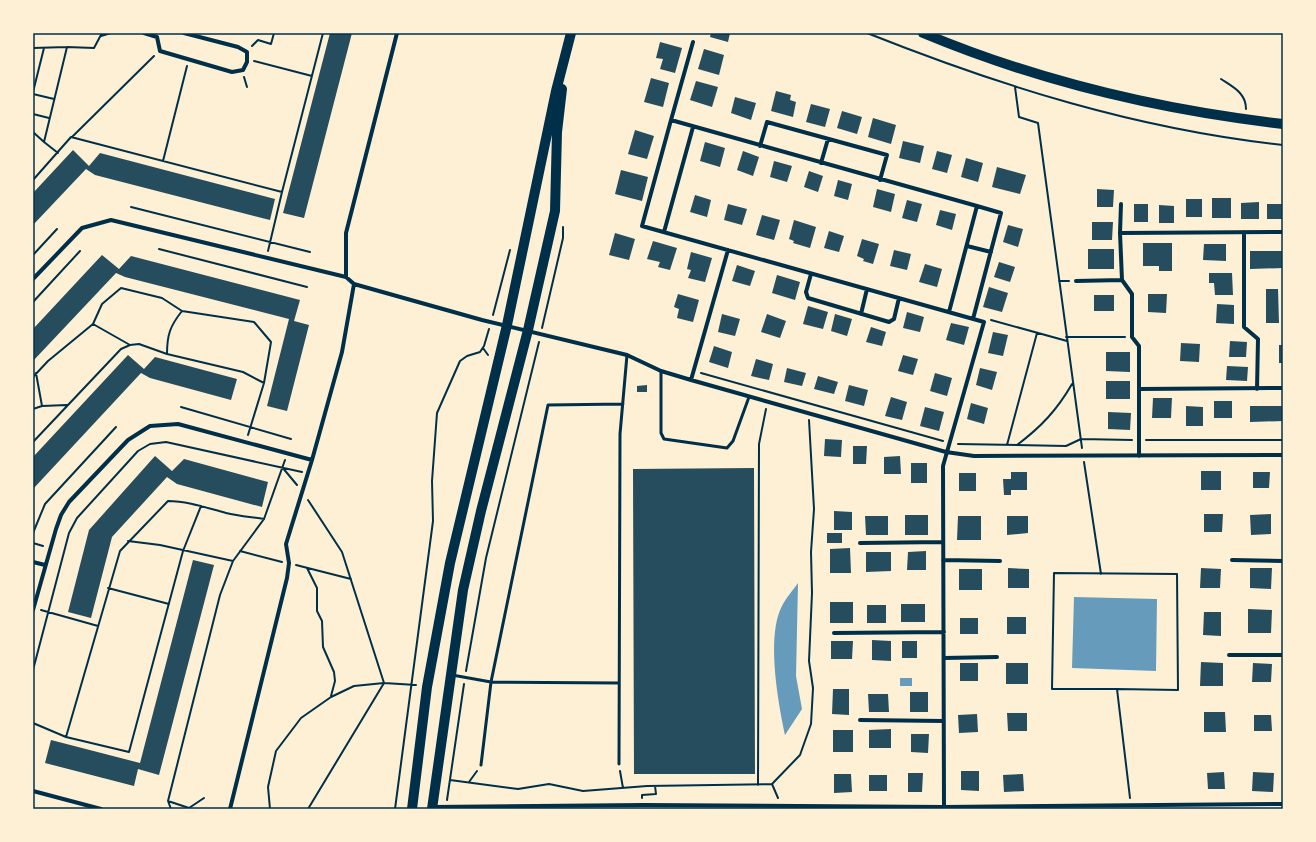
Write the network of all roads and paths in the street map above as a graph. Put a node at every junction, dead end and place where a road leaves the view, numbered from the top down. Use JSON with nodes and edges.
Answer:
{"nodes":[{"id":1,"x":111,"y":33,"type":"edge"},
{"id":2,"x":144,"y":33,"type":"edge"},
{"id":3,"x":161,"y":33,"type":"edge"},
{"id":4,"x":184,"y":33,"type":"edge"},
{"id":5,"x":274,"y":33,"type":"edge"},
{"id":6,"x":323,"y":33,"type":"edge"},
{"id":7,"x":397,"y":33,"type":"edge"},
{"id":8,"x":571,"y":33,"type":"edge"},
{"id":9,"x":867,"y":33,"type":"edge"},
{"id":10,"x":923,"y":33,"type":"edge"},
{"id":11,"x":101,"y":34,"type":"edge"},
{"id":12,"x":157,"y":36,"type":"junction"},
{"id":13,"x":693,"y":42,"type":"dead end"},
{"id":14,"x":33,"y":48,"type":"edge"},
{"id":15,"x":44,"y":48,"type":"junction"},
{"id":16,"x":67,"y":48,"type":"junction"},
{"id":17,"x":160,"y":51,"type":"junction"},
{"id":18,"x":247,"y":52,"type":"junction"},
{"id":19,"x":566,"y":56,"type":"junction"},
{"id":20,"x":189,"y":60,"type":"junction"},
{"id":21,"x":247,"y":60,"type":"junction"},
{"id":22,"x":243,"y":70,"type":"junction"},
{"id":23,"x":312,"y":76,"type":"junction"},
{"id":24,"x":1221,"y":79,"type":"dead end"},
{"id":25,"x":247,"y":87,"type":"dead end"},
{"id":26,"x":1014,"y":87,"type":"junction"},
{"id":27,"x":33,"y":93,"type":"edge"},
{"id":28,"x":54,"y":99,"type":"junction"},
{"id":29,"x":33,"y":114,"type":"edge"},
{"id":30,"x":50,"y":118,"type":"junction"},
{"id":31,"x":671,"y":120,"type":"junction"},
{"id":32,"x":1247,"y":120,"type":"junction"},
{"id":33,"x":1283,"y":124,"type":"edge"},
{"id":34,"x":693,"y":127,"type":"junction"},
{"id":35,"x":33,"y":132,"type":"edge"},
{"id":36,"x":71,"y":137,"type":"junction"},
{"id":37,"x":828,"y":138,"type":"junction"},
{"id":38,"x":44,"y":142,"type":"junction"},
{"id":39,"x":1283,"y":145,"type":"edge"},
{"id":40,"x":760,"y":146,"type":"junction"},
{"id":41,"x":58,"y":153,"type":"junction"},
{"id":42,"x":162,"y":161,"type":"junction"},
{"id":43,"x":821,"y":163,"type":"junction"},
{"id":44,"x":33,"y":180,"type":"edge"},
{"id":45,"x":880,"y":180,"type":"junction"},
{"id":46,"x":282,"y":192,"type":"junction"},
{"id":47,"x":1121,"y":204,"type":"dead end"},
{"id":48,"x":977,"y":206,"type":"junction"},
{"id":49,"x":130,"y":207,"type":"dead end"},
{"id":50,"x":57,"y":229,"type":"dead end"},
{"id":51,"x":664,"y":232,"type":"junction"},
{"id":52,"x":1244,"y":232,"type":"junction"},
{"id":53,"x":1283,"y":232,"type":"edge"},
{"id":54,"x":1120,"y":233,"type":"junction"},
{"id":55,"x":270,"y":243,"type":"junction"},
{"id":56,"x":967,"y":246,"type":"junction"},
{"id":57,"x":159,"y":249,"type":"dead end"},
{"id":58,"x":728,"y":250,"type":"junction"},
{"id":59,"x":80,"y":252,"type":"dead end"},
{"id":60,"x":310,"y":252,"type":"dead end"},
{"id":61,"x":991,"y":252,"type":"junction"},
{"id":62,"x":33,"y":256,"type":"edge"},
{"id":63,"x":267,"y":257,"type":"junction"},
{"id":64,"x":811,"y":274,"type":"junction"},
{"id":65,"x":346,"y":277,"type":"junction"},
{"id":66,"x":33,"y":279,"type":"edge"},
{"id":67,"x":1122,"y":280,"type":"junction"},
{"id":68,"x":1076,"y":281,"type":"dead end"},
{"id":69,"x":354,"y":284,"type":"junction"},
{"id":70,"x":307,"y":287,"type":"dead end"},
{"id":71,"x":867,"y":289,"type":"junction"},
{"id":72,"x":899,"y":298,"type":"junction"},
{"id":73,"x":33,"y":302,"type":"edge"},
{"id":74,"x":182,"y":311,"type":"junction"},
{"id":75,"x":949,"y":312,"type":"junction"},
{"id":76,"x":860,"y":314,"type":"junction"},
{"id":77,"x":973,"y":319,"type":"junction"},
{"id":78,"x":984,"y":322,"type":"junction"},
{"id":79,"x":93,"y":324,"type":"junction"},
{"id":80,"x":507,"y":325,"type":"junction"},
{"id":81,"x":528,"y":330,"type":"junction"},
{"id":82,"x":1037,"y":333,"type":"junction"},
{"id":83,"x":1066,"y":337,"type":"junction"},
{"id":84,"x":1132,"y":337,"type":"junction"},
{"id":85,"x":1067,"y":341,"type":"junction"},
{"id":86,"x":130,"y":345,"type":"junction"},
{"id":87,"x":482,"y":348,"type":"dead end"},
{"id":88,"x":167,"y":354,"type":"junction"},
{"id":89,"x":627,"y":355,"type":"junction"},
{"id":90,"x":533,"y":366,"type":"dead end"},
{"id":91,"x":661,"y":371,"type":"junction"},
{"id":92,"x":694,"y":371,"type":"junction"},
{"id":93,"x":36,"y":373,"type":"junction"},
{"id":94,"x":33,"y":377,"type":"edge"},
{"id":95,"x":691,"y":380,"type":"junction"},
{"id":96,"x":264,"y":383,"type":"junction"},
{"id":97,"x":1073,"y":383,"type":"junction"},
{"id":98,"x":1257,"y":388,"type":"junction"},
{"id":99,"x":1283,"y":388,"type":"edge"},
{"id":100,"x":1139,"y":389,"type":"junction"},
{"id":101,"x":749,"y":396,"type":"junction"},
{"id":102,"x":767,"y":402,"type":"junction"},
{"id":103,"x":622,"y":404,"type":"junction"},
{"id":104,"x":42,"y":406,"type":"junction"},
{"id":105,"x":68,"y":406,"type":"junction"},
{"id":106,"x":181,"y":407,"type":"dead end"},
{"id":107,"x":33,"y":409,"type":"edge"},
{"id":108,"x":809,"y":413,"type":"junction"},
{"id":109,"x":251,"y":426,"type":"junction"},
{"id":110,"x":116,"y":427,"type":"dead end"},
{"id":111,"x":291,"y":439,"type":"dead end"},
{"id":112,"x":1081,"y":439,"type":"junction"},
{"id":113,"x":1139,"y":440,"type":"junction"},
{"id":114,"x":1283,"y":440,"type":"edge"},
{"id":115,"x":33,"y":442,"type":"edge"},
{"id":116,"x":246,"y":443,"type":"junction"},
{"id":117,"x":949,"y":443,"type":"junction"},
{"id":118,"x":1016,"y":445,"type":"junction"},
{"id":119,"x":1007,"y":446,"type":"junction"},
{"id":120,"x":946,"y":452,"type":"junction"},
{"id":121,"x":287,"y":453,"type":"junction"},
{"id":122,"x":1083,"y":455,"type":"junction"},
{"id":123,"x":1283,"y":455,"type":"edge"},
{"id":124,"x":1139,"y":456,"type":"junction"},
{"id":125,"x":312,"y":460,"type":"junction"},
{"id":126,"x":282,"y":467,"type":"junction"},
{"id":127,"x":308,"y":474,"type":"junction"},
{"id":128,"x":303,"y":492,"type":"junction"},
{"id":129,"x":201,"y":506,"type":"junction"},
{"id":130,"x":264,"y":519,"type":"junction"},
{"id":131,"x":33,"y":533,"type":"edge"},
{"id":132,"x":128,"y":541,"type":"junction"},
{"id":133,"x":943,"y":542,"type":"junction"},
{"id":134,"x":860,"y":543,"type":"dead end"},
{"id":135,"x":183,"y":551,"type":"junction"},
{"id":136,"x":240,"y":551,"type":"junction"},
{"id":137,"x":943,"y":560,"type":"junction"},
{"id":138,"x":1232,"y":560,"type":"dead end"},
{"id":139,"x":233,"y":561,"type":"junction"},
{"id":140,"x":1000,"y":561,"type":"dead end"},
{"id":141,"x":1283,"y":561,"type":"edge"},
{"id":142,"x":33,"y":562,"type":"edge"},
{"id":143,"x":289,"y":563,"type":"junction"},
{"id":144,"x":45,"y":565,"type":"junction"},
{"id":145,"x":307,"y":568,"type":"junction"},
{"id":146,"x":1101,"y":574,"type":"junction"},
{"id":147,"x":351,"y":579,"type":"junction"},
{"id":148,"x":108,"y":588,"type":"junction"},
{"id":149,"x":169,"y":604,"type":"junction"},
{"id":150,"x":33,"y":609,"type":"edge"},
{"id":151,"x":49,"y":612,"type":"junction"},
{"id":152,"x":98,"y":626,"type":"junction"},
{"id":153,"x":944,"y":632,"type":"junction"},
{"id":154,"x":834,"y":633,"type":"dead end"},
{"id":155,"x":1229,"y":655,"type":"dead end"},
{"id":156,"x":1283,"y":655,"type":"edge"},
{"id":157,"x":998,"y":657,"type":"dead end"},
{"id":158,"x":944,"y":658,"type":"junction"},
{"id":159,"x":33,"y":670,"type":"edge"},
{"id":160,"x":450,"y":675,"type":"junction"},
{"id":161,"x":465,"y":677,"type":"junction"},
{"id":162,"x":491,"y":682,"type":"junction"},
{"id":163,"x":384,"y":683,"type":"junction"},
{"id":164,"x":620,"y":683,"type":"junction"},
{"id":165,"x":410,"y":685,"type":"junction"},
{"id":166,"x":1117,"y":689,"type":"junction"},
{"id":167,"x":331,"y":697,"type":"junction"},
{"id":168,"x":860,"y":720,"type":"dead end"},
{"id":169,"x":944,"y":721,"type":"junction"},
{"id":170,"x":33,"y":723,"type":"edge"},
{"id":171,"x":66,"y":737,"type":"junction"},
{"id":172,"x":619,"y":764,"type":"joint"},
{"id":173,"x":481,"y":765,"type":"joint"},
{"id":174,"x":450,"y":780,"type":"junction"},
{"id":175,"x":469,"y":782,"type":"junction"},
{"id":176,"x":772,"y":784,"type":"junction"},
{"id":177,"x":758,"y":785,"type":"junction"},
{"id":178,"x":655,"y":786,"type":"junction"},
{"id":179,"x":623,"y":788,"type":"junction"},
{"id":180,"x":33,"y":791,"type":"edge"},
{"id":181,"x":204,"y":798,"type":"dead end"},
{"id":182,"x":168,"y":801,"type":"junction"},
{"id":183,"x":1282,"y":804,"type":"edge"},
{"id":184,"x":644,"y":805,"type":"junction"},
{"id":185,"x":1131,"y":805,"type":"junction"},
{"id":186,"x":781,"y":806,"type":"junction"},
{"id":187,"x":944,"y":806,"type":"junction"},
{"id":188,"x":446,"y":807,"type":"junction"},
{"id":189,"x":683,"y":807,"type":"edge"},
{"id":190,"x":804,"y":807,"type":"edge"},
{"id":191,"x":1074,"y":807,"type":"edge"},
{"id":192,"x":432,"y":808,"type":"edge"},
{"id":193,"x":563,"y":808,"type":"edge"},
{"id":194,"x":934,"y":808,"type":"edge"},
{"id":195,"x":101,"y":809,"type":"edge"},
{"id":196,"x":171,"y":809,"type":"edge"},
{"id":197,"x":230,"y":809,"type":"edge"},
{"id":198,"x":270,"y":809,"type":"edge"},
{"id":199,"x":308,"y":809,"type":"edge"},
{"id":200,"x":395,"y":809,"type":"edge"},
{"id":201,"x":412,"y":809,"type":"edge"},
{"id":202,"x":1281,"y":809,"type":"edge"}],
"edges":[{"from":1,"to":11,"type":"path"},
{"from":2,"to":12,"type":"street"},
{"from":3,"to":12,"type":"street"},
{"from":4,"to":18,"type":"street"},
{"from":5,"to":18,"type":"path"},
{"from":6,"to":23,"type":"path"},
{"from":7,"to":65,"type":"street"},
{"from":8,"to":19,"type":"main road"},
{"from":9,"to":26,"type":"path"},
{"from":10,"to":32,"type":"main road"},
{"from":11,"to":16,"type":"path"},
{"from":12,"to":17,"type":"street"},
{"from":13,"to":31,"type":"street"},
{"from":14,"to":15,"type":"path"},
{"from":15,"to":16,"type":"path"},
{"from":15,"to":27,"type":"path"},
{"from":16,"to":28,"type":"path"},
{"from":17,"to":20,"type":"street"},
{"from":17,"to":36,"type":"path"},
{"from":18,"to":21,"type":"street"},
{"from":19,"to":80,"type":"main road"},
{"from":19,"to":81,"type":"main road"},
{"from":20,"to":22,"type":"street"},
{"from":20,"to":42,"type":"path"},
{"from":21,"to":22,"type":"street"},
{"from":21,"to":23,"type":"path"},
{"from":22,"to":25,"type":"path"},
{"from":23,"to":46,"type":"path"},
{"from":24,"to":32,"type":"path"},
{"from":26,"to":39,"type":"path"},
{"from":26,"to":83,"type":"path"},
{"from":27,"to":28,"type":"path"},
{"from":28,"to":30,"type":"path"},
{"from":29,"to":30,"type":"path"},
{"from":30,"to":38,"type":"path"},
{"from":31,"to":34,"type":"street"},
{"from":31,"to":51,"type":"street"},
{"from":32,"to":33,"type":"main road"},
{"from":34,"to":40,"type":"street"},
{"from":34,"to":51,"type":"street"},
{"from":35,"to":38,"type":"path"},
{"from":36,"to":41,"type":"path"},
{"from":36,"to":42,"type":"path"},
{"from":37,"to":40,"type":"street"},
{"from":37,"to":43,"type":"street"},
{"from":37,"to":45,"type":"street"},
{"from":38,"to":41,"type":"path"},
{"from":40,"to":43,"type":"street"},
{"from":41,"to":44,"type":"path"},
{"from":42,"to":46,"type":"path"},
{"from":43,"to":45,"type":"street"},
{"from":45,"to":48,"type":"street"},
{"from":46,"to":55,"type":"path"},
{"from":47,"to":54,"type":"street"},
{"from":48,"to":56,"type":"street"},
{"from":48,"to":61,"type":"street"},
{"from":49,"to":55,"type":"path"},
{"from":50,"to":62,"type":"path"},
{"from":51,"to":58,"type":"street"},
{"from":52,"to":53,"type":"street"},
{"from":52,"to":54,"type":"street"},
{"from":52,"to":98,"type":"street"},
{"from":54,"to":67,"type":"street"},
{"from":55,"to":60,"type":"path"},
{"from":55,"to":63,"type":"path"},
{"from":56,"to":61,"type":"street"},
{"from":56,"to":75,"type":"street"},
{"from":57,"to":70,"type":"path"},
{"from":58,"to":64,"type":"street"},
{"from":58,"to":92,"type":"street"},
{"from":59,"to":73,"type":"path"},
{"from":61,"to":77,"type":"street"},
{"from":63,"to":65,"type":"street"},
{"from":63,"to":66,"type":"street"},
{"from":64,"to":71,"type":"street"},
{"from":64,"to":76,"type":"street"},
{"from":65,"to":69,"type":"street"},
{"from":67,"to":68,"type":"street"},
{"from":67,"to":84,"type":"street"},
{"from":69,"to":80,"type":"street"},
{"from":69,"to":125,"type":"street"},
{"from":71,"to":72,"type":"street"},
{"from":71,"to":76,"type":"street"},
{"from":72,"to":75,"type":"street"},
{"from":72,"to":76,"type":"street"},
{"from":74,"to":79,"type":"path"},
{"from":74,"to":88,"type":"path"},
{"from":74,"to":96,"type":"path"},
{"from":75,"to":77,"type":"street"},
{"from":77,"to":78,"type":"street"},
{"from":78,"to":82,"type":"path"},
{"from":78,"to":117,"type":"street"},
{"from":79,"to":86,"type":"path"},
{"from":79,"to":93,"type":"path"},
{"from":80,"to":81,"type":"street"},
{"from":80,"to":201,"type":"main road"},
{"from":81,"to":89,"type":"street"},
{"from":81,"to":160,"type":"main road"},
{"from":82,"to":85,"type":"path"},
{"from":82,"to":119,"type":"path"},
{"from":83,"to":84,"type":"path"},
{"from":83,"to":85,"type":"path"},
{"from":84,"to":100,"type":"street"},
{"from":85,"to":97,"type":"path"},
{"from":86,"to":88,"type":"path"},
{"from":86,"to":105,"type":"path"},
{"from":87,"to":165,"type":"path"},
{"from":88,"to":96,"type":"path"},
{"from":89,"to":91,"type":"street"},
{"from":89,"to":103,"type":"lane"},
{"from":90,"to":161,"type":"path"},
{"from":91,"to":95,"type":"street"},
{"from":91,"to":101,"type":"lane"},
{"from":92,"to":95,"type":"street"},
{"from":92,"to":117,"type":"path"},
{"from":93,"to":94,"type":"path"},
{"from":93,"to":104,"type":"path"},
{"from":95,"to":101,"type":"street"},
{"from":96,"to":109,"type":"path"},
{"from":97,"to":112,"type":"path"},
{"from":97,"to":118,"type":"path"},
{"from":98,"to":99,"type":"street"},
{"from":98,"to":100,"type":"street"},
{"from":100,"to":113,"type":"street"},
{"from":101,"to":102,"type":"street"},
{"from":102,"to":108,"type":"street"},
{"from":102,"to":177,"type":"path"},
{"from":103,"to":162,"type":"lane"},
{"from":103,"to":164,"type":"lane"},
{"from":104,"to":105,"type":"path"},
{"from":104,"to":107,"type":"path"},
{"from":105,"to":115,"type":"path"},
{"from":106,"to":109,"type":"path"},
{"from":108,"to":120,"type":"street"},
{"from":108,"to":176,"type":"path"},
{"from":109,"to":111,"type":"path"},
{"from":109,"to":116,"type":"path"},
{"from":110,"to":131,"type":"path"},
{"from":112,"to":113,"type":"path"},
{"from":112,"to":118,"type":"path"},
{"from":112,"to":122,"type":"path"},
{"from":113,"to":114,"type":"path"},
{"from":113,"to":124,"type":"street"},
{"from":116,"to":121,"type":"street"},
{"from":116,"to":144,"type":"street"},
{"from":117,"to":119,"type":"path"},
{"from":117,"to":120,"type":"street"},
{"from":118,"to":119,"type":"path"},
{"from":120,"to":122,"type":"street"},
{"from":120,"to":133,"type":"street"},
{"from":121,"to":125,"type":"street"},
{"from":121,"to":126,"type":"path"},
{"from":122,"to":124,"type":"street"},
{"from":122,"to":146,"type":"path"},
{"from":123,"to":124,"type":"street"},
{"from":125,"to":127,"type":"street"},
{"from":126,"to":127,"type":"path"},
{"from":126,"to":128,"type":"path"},
{"from":126,"to":130,"type":"path"},
{"from":126,"to":151,"type":"path"},
{"from":127,"to":128,"type":"street"},
{"from":128,"to":143,"type":"street"},
{"from":128,"to":147,"type":"path"},
{"from":129,"to":130,"type":"path"},
{"from":129,"to":132,"type":"path"},
{"from":129,"to":135,"type":"path"},
{"from":130,"to":136,"type":"path"},
{"from":132,"to":135,"type":"path"},
{"from":132,"to":148,"type":"path"},
{"from":133,"to":134,"type":"street"},
{"from":133,"to":137,"type":"street"},
{"from":135,"to":139,"type":"path"},
{"from":135,"to":149,"type":"path"},
{"from":136,"to":139,"type":"path"},
{"from":136,"to":143,"type":"path"},
{"from":137,"to":140,"type":"street"},
{"from":137,"to":153,"type":"street"},
{"from":138,"to":141,"type":"street"},
{"from":139,"to":182,"type":"path"},
{"from":142,"to":144,"type":"street"},
{"from":143,"to":145,"type":"path"},
{"from":143,"to":197,"type":"street"},
{"from":144,"to":150,"type":"street"},
{"from":145,"to":147,"type":"path"},
{"from":145,"to":167,"type":"path"},
{"from":146,"to":166,"type":"path"},
{"from":146,"to":166,"type":"path"},
{"from":147,"to":163,"type":"path"},
{"from":148,"to":149,"type":"path"},
{"from":148,"to":152,"type":"path"},
{"from":149,"to":171,"type":"path"},
{"from":150,"to":151,"type":"path"},
{"from":151,"to":152,"type":"path"},
{"from":151,"to":159,"type":"path"},
{"from":152,"to":171,"type":"path"},
{"from":153,"to":154,"type":"street"},
{"from":153,"to":158,"type":"street"},
{"from":155,"to":156,"type":"street"},
{"from":157,"to":158,"type":"street"},
{"from":158,"to":169,"type":"street"},
{"from":160,"to":161,"type":"lane"},
{"from":160,"to":192,"type":"main road"},
{"from":161,"to":162,"type":"lane"},
{"from":161,"to":174,"type":"path"},
{"from":162,"to":164,"type":"lane"},
{"from":162,"to":173,"type":"lane"},
{"from":163,"to":165,"type":"path"},
{"from":163,"to":167,"type":"path"},
{"from":163,"to":199,"type":"path"},
{"from":164,"to":172,"type":"lane"},
{"from":165,"to":200,"type":"path"},
{"from":166,"to":185,"type":"path"},
{"from":167,"to":198,"type":"path"},
{"from":168,"to":169,"type":"street"},
{"from":169,"to":187,"type":"street"},
{"from":170,"to":171,"type":"path"},
{"from":172,"to":179,"type":"path"},
{"from":173,"to":175,"type":"path"},
{"from":174,"to":175,"type":"path"},
{"from":174,"to":188,"type":"path"},
{"from":175,"to":179,"type":"path"},
{"from":176,"to":177,"type":"path"},
{"from":176,"to":186,"type":"path"},
{"from":177,"to":178,"type":"path"},
{"from":178,"to":179,"type":"path"},
{"from":178,"to":184,"type":"path"},
{"from":180,"to":195,"type":"street"},
{"from":181,"to":182,"type":"path"},
{"from":182,"to":196,"type":"path"},
{"from":183,"to":185,"type":"street"},
{"from":183,"to":202,"type":"street"},
{"from":184,"to":189,"type":"street"},
{"from":184,"to":193,"type":"street"},
{"from":185,"to":191,"type":"street"},
{"from":186,"to":189,"type":"street"},
{"from":186,"to":190,"type":"street"},
{"from":187,"to":191,"type":"street"},
{"from":187,"to":194,"type":"street"},
{"from":188,"to":192,"type":"street"},
{"from":188,"to":193,"type":"street"},
{"from":190,"to":194,"type":"street"}]}
